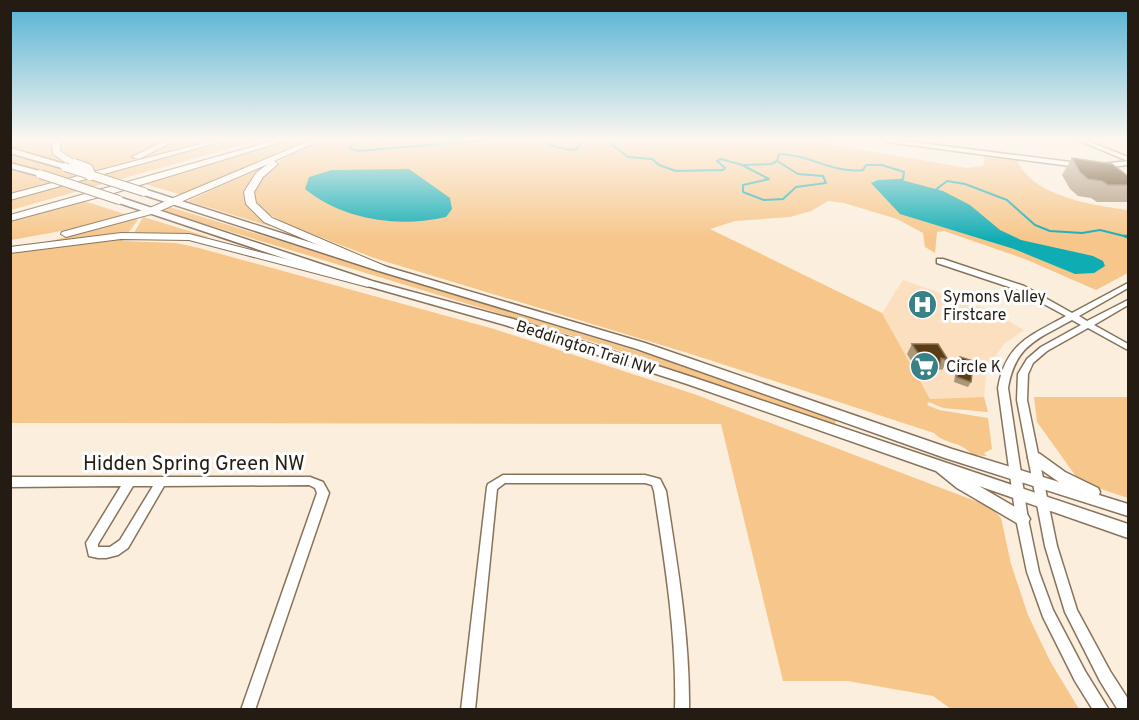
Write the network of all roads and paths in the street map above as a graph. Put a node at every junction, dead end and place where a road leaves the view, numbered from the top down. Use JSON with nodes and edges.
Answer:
{"nodes":[{"id":1,"x":39,"y":174,"type":"edge"},
{"id":2,"x":80,"y":174,"type":"edge"},
{"id":3,"x":97,"y":174,"type":"edge"},
{"id":4,"x":166,"y":174,"type":"edge"},
{"id":5,"x":239,"y":174,"type":"edge"},
{"id":6,"x":261,"y":174,"type":"edge"},
{"id":7,"x":90,"y":175,"type":"edge"},
{"id":8,"x":10,"y":192,"type":"edge"},
{"id":9,"x":10,"y":197,"type":"edge"},
{"id":10,"x":174,"y":202,"type":"junction"},
{"id":11,"x":151,"y":211,"type":"junction"},
{"id":12,"x":10,"y":218,"type":"edge"},
{"id":13,"x":10,"y":244,"type":"edge"},
{"id":14,"x":10,"y":250,"type":"edge"},
{"id":15,"x":940,"y":261,"type":"dead end"},
{"id":16,"x":383,"y":269,"type":"junction"},
{"id":17,"x":368,"y":283,"type":"junction"},
{"id":18,"x":1128,"y":285,"type":"edge"},
{"id":19,"x":1128,"y":302,"type":"edge"},
{"id":20,"x":1073,"y":315,"type":"junction"},
{"id":21,"x":1088,"y":324,"type":"junction"},
{"id":22,"x":1128,"y":347,"type":"edge"},
{"id":23,"x":1013,"y":353,"type":"junction"},
{"id":24,"x":1030,"y":361,"type":"junction"},
{"id":25,"x":1035,"y":458,"type":"junction"},
{"id":26,"x":938,"y":466,"type":"junction"},
{"id":27,"x":1016,"y":475,"type":"junction"},
{"id":28,"x":10,"y":482,"type":"edge"},
{"id":29,"x":130,"y":482,"type":"junction"},
{"id":30,"x":161,"y":482,"type":"junction"},
{"id":31,"x":1038,"y":482,"type":"junction"},
{"id":32,"x":1019,"y":493,"type":"junction"},
{"id":33,"x":1043,"y":501,"type":"junction"},
{"id":34,"x":1126,"y":510,"type":"edge"},
{"id":35,"x":1022,"y":519,"type":"junction"},
{"id":36,"x":1128,"y":531,"type":"edge"},
{"id":37,"x":248,"y":710,"type":"edge"},
{"id":38,"x":468,"y":710,"type":"edge"},
{"id":39,"x":682,"y":710,"type":"edge"},
{"id":40,"x":1102,"y":710,"type":"edge"},
{"id":41,"x":1127,"y":710,"type":"edge"}],
"edges":[{"from":1,"to":11,"type":"main road","name":"Beddington Trail NW","bridge":true},
{"from":2,"to":8,"type":"highway"},
{"from":3,"to":9,"type":"highway"},
{"from":4,"to":12,"type":"highway"},
{"from":5,"to":10,"type":"highway"},
{"from":6,"to":16,"type":"highway"},
{"from":7,"to":10,"type":"main road","name":"Beddington Trail NW","bridge":true},
{"from":10,"to":11,"type":"highway"},
{"from":10,"to":16,"type":"main road","name":"Beddington Trail NW"},
{"from":11,"to":13,"type":"highway"},
{"from":11,"to":17,"type":"main road","name":"Beddington Trail NW"},
{"from":14,"to":17,"type":"highway"},
{"from":15,"to":20,"type":"street"},
{"from":16,"to":27,"type":"main road","name":"Beddington Trail NW"},
{"from":17,"to":26,"type":"main road","name":"Beddington Trail NW"},
{"from":18,"to":20,"type":"street"},
{"from":19,"to":21,"type":"street"},
{"from":20,"to":21,"type":"street"},
{"from":20,"to":23,"type":"street"},
{"from":21,"to":22,"type":"street"},
{"from":21,"to":24,"type":"street"},
{"from":23,"to":24,"type":"street"},
{"from":23,"to":27,"type":"street"},
{"from":24,"to":25,"type":"street"},
{"from":25,"to":31,"type":"street"},
{"from":25,"to":34,"type":"main road"},
{"from":26,"to":32,"type":"main road","name":"Beddington Trail NW"},
{"from":26,"to":35,"type":"main road"},
{"from":27,"to":31,"type":"main road","name":"Beddington Trail NW"},
{"from":27,"to":32,"type":"street"},
{"from":28,"to":29,"type":"street","name":"Hidden Spring Green NW"},
{"from":29,"to":30,"type":"street","name":"Hidden Spring Green NW"},
{"from":29,"to":30,"type":"street"},
{"from":30,"to":37,"type":"street","name":"Hidden Spring Green NW"},
{"from":31,"to":33,"type":"street"},
{"from":31,"to":34,"type":"main road","name":"Beddington Trail NW"},
{"from":32,"to":33,"type":"main road","name":"Beddington Trail NW"},
{"from":32,"to":35,"type":"street"},
{"from":33,"to":36,"type":"main road","name":"Beddington Trail NW"},
{"from":33,"to":41,"type":"street"},
{"from":35,"to":40,"type":"street"},
{"from":38,"to":39,"type":"street"}]}
